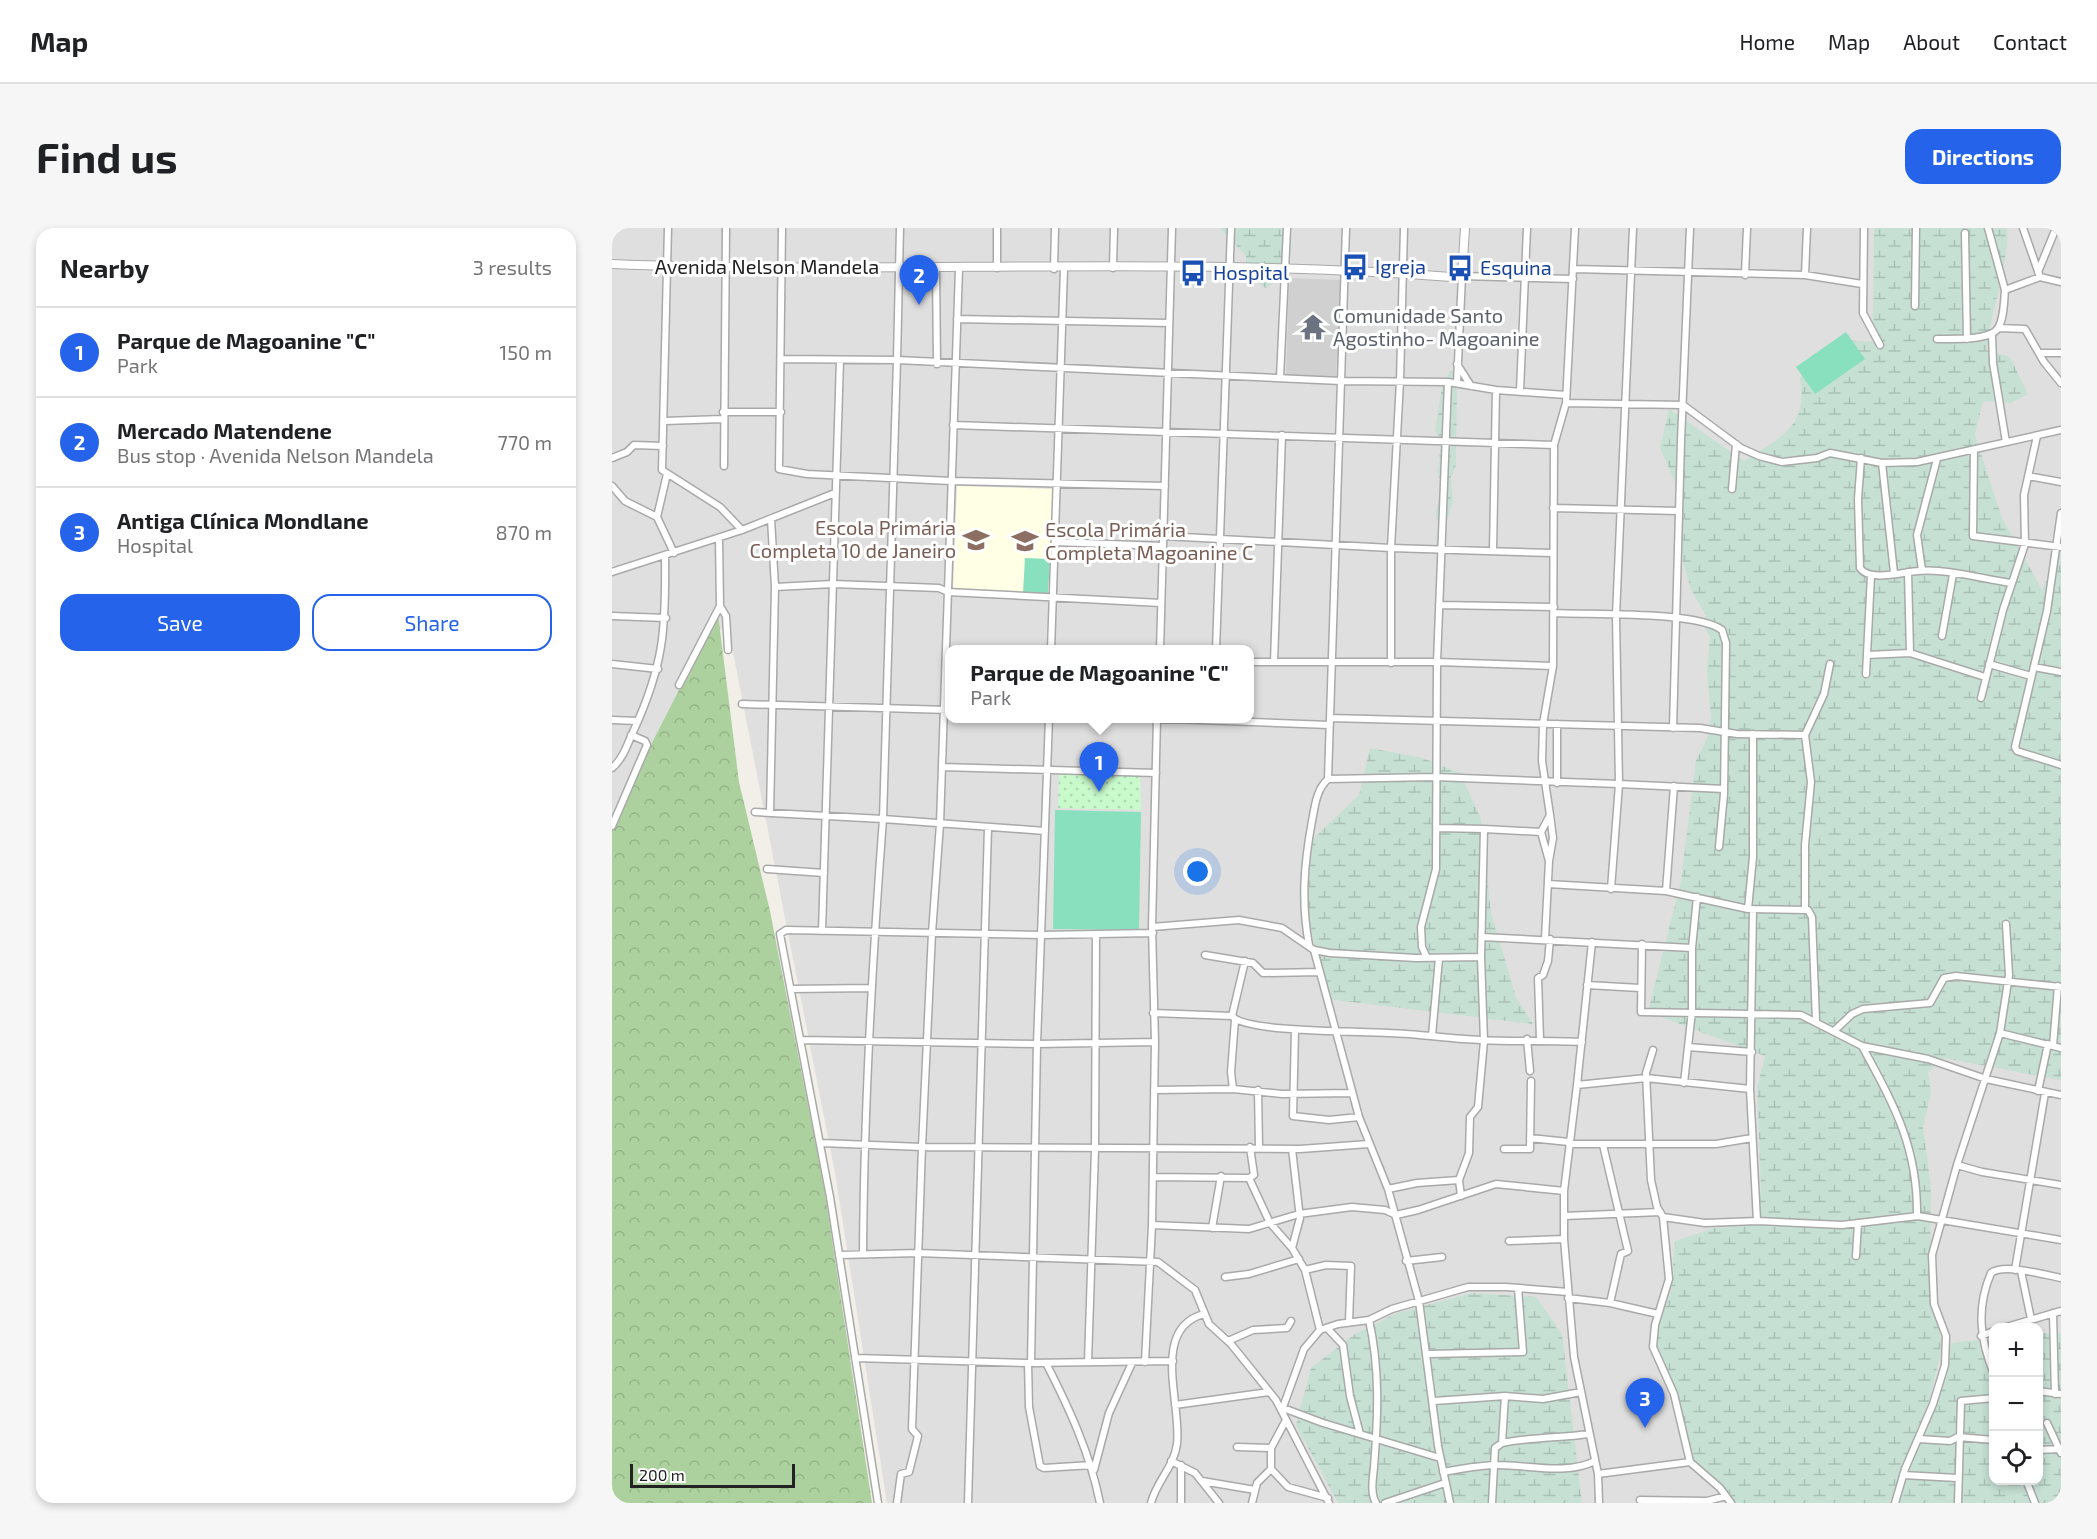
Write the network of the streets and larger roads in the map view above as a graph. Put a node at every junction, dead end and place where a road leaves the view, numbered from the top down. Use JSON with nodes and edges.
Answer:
{"nodes":[{"id":1,"x":668,"y":228,"type":"edge"},
{"id":2,"x":726,"y":228,"type":"edge"},
{"id":3,"x":782,"y":228,"type":"edge"},
{"id":4,"x":900,"y":228,"type":"edge"},
{"id":5,"x":997,"y":228,"type":"edge"},
{"id":6,"x":1055,"y":228,"type":"edge"},
{"id":7,"x":1114,"y":228,"type":"edge"},
{"id":8,"x":1172,"y":228,"type":"edge"},
{"id":9,"x":1231,"y":228,"type":"edge"},
{"id":10,"x":1287,"y":228,"type":"edge"},
{"id":11,"x":1346,"y":228,"type":"edge"},
{"id":12,"x":1404,"y":228,"type":"edge"},
{"id":13,"x":1465,"y":228,"type":"edge"},
{"id":14,"x":1527,"y":228,"type":"edge"},
{"id":15,"x":1575,"y":228,"type":"edge"},
{"id":16,"x":1633,"y":228,"type":"edge"},
{"id":17,"x":1690,"y":228,"type":"edge"},
{"id":18,"x":1747,"y":228,"type":"edge"},
{"id":19,"x":1807,"y":228,"type":"edge"},
{"id":20,"x":1864,"y":228,"type":"edge"},
{"id":21,"x":1916,"y":228,"type":"edge"},
{"id":22,"x":1988,"y":228,"type":"edge"},
{"id":23,"x":2024,"y":228,"type":"edge"},
{"id":24,"x":2056,"y":228,"type":"edge"},
{"id":25,"x":1965,"y":233,"type":"dead end"},
{"id":26,"x":612,"y":264,"type":"edge"},
{"id":27,"x":726,"y":266,"type":"junction"},
{"id":28,"x":782,"y":266,"type":"junction"},
{"id":29,"x":668,"y":267,"type":"junction"},
{"id":30,"x":898,"y":268,"type":"junction"},
{"id":31,"x":936,"y":268,"type":"junction"},
{"id":32,"x":959,"y":268,"type":"junction"},
{"id":33,"x":997,"y":268,"type":"junction"},
{"id":34,"x":1113,"y":268,"type":"junction"},
{"id":35,"x":1170,"y":268,"type":"junction"},
{"id":36,"x":1229,"y":268,"type":"junction"},
{"id":37,"x":1054,"y":269,"type":"junction"},
{"id":38,"x":1065,"y":269,"type":"junction"},
{"id":39,"x":1574,"y":269,"type":"junction"},
{"id":40,"x":1286,"y":270,"type":"junction"},
{"id":41,"x":1345,"y":271,"type":"junction"},
{"id":42,"x":1631,"y":271,"type":"junction"},
{"id":43,"x":1689,"y":273,"type":"junction"},
{"id":44,"x":1402,"y":274,"type":"junction"},
{"id":45,"x":2039,"y":274,"type":"junction"},
{"id":46,"x":1745,"y":275,"type":"junction"},
{"id":47,"x":1805,"y":275,"type":"junction"},
{"id":48,"x":1462,"y":276,"type":"junction"},
{"id":49,"x":1526,"y":279,"type":"junction"},
{"id":50,"x":1573,"y":279,"type":"junction"},
{"id":51,"x":2061,"y":282,"type":"edge"},
{"id":52,"x":1862,"y":284,"type":"junction"},
{"id":53,"x":2005,"y":290,"type":"junction"},
{"id":54,"x":1916,"y":306,"type":"dead end"},
{"id":55,"x":957,"y":319,"type":"junction"},
{"id":56,"x":1064,"y":321,"type":"junction"},
{"id":57,"x":1169,"y":323,"type":"junction"},
{"id":58,"x":1998,"y":328,"type":"junction"},
{"id":59,"x":1992,"y":334,"type":"junction"},
{"id":60,"x":1937,"y":339,"type":"dead end"},
{"id":61,"x":1966,"y":339,"type":"junction"},
{"id":62,"x":1881,"y":345,"type":"dead end"},
{"id":63,"x":2039,"y":353,"type":"junction"},
{"id":64,"x":2061,"y":353,"type":"edge"},
{"id":65,"x":782,"y":359,"type":"junction"},
{"id":66,"x":840,"y":360,"type":"junction"},
{"id":67,"x":897,"y":360,"type":"junction"},
{"id":68,"x":1457,"y":363,"type":"junction"},
{"id":69,"x":937,"y":364,"type":"junction"},
{"id":70,"x":955,"y":364,"type":"junction"},
{"id":71,"x":1061,"y":370,"type":"junction"},
{"id":72,"x":1169,"y":373,"type":"junction"},
{"id":73,"x":1226,"y":376,"type":"junction"},
{"id":74,"x":1281,"y":378,"type":"junction"},
{"id":75,"x":1341,"y":381,"type":"junction"},
{"id":76,"x":1400,"y":381,"type":"junction"},
{"id":77,"x":1448,"y":382,"type":"junction"},
{"id":78,"x":1457,"y":383,"type":"junction"},
{"id":79,"x":2061,"y":383,"type":"edge"},
{"id":80,"x":1471,"y":386,"type":"junction"},
{"id":81,"x":1496,"y":390,"type":"junction"},
{"id":82,"x":1520,"y":391,"type":"junction"},
{"id":83,"x":1566,"y":395,"type":"junction"},
{"id":84,"x":1566,"y":403,"type":"junction"},
{"id":85,"x":1625,"y":403,"type":"junction"},
{"id":86,"x":1683,"y":405,"type":"junction"},
{"id":87,"x":723,"y":412,"type":"junction"},
{"id":88,"x":781,"y":412,"type":"junction"},
{"id":89,"x":723,"y":419,"type":"junction"},
{"id":90,"x":664,"y":421,"type":"junction"},
{"id":91,"x":953,"y":425,"type":"junction"},
{"id":92,"x":1059,"y":427,"type":"junction"},
{"id":93,"x":2061,"y":430,"type":"edge"},
{"id":94,"x":1167,"y":431,"type":"junction"},
{"id":95,"x":1223,"y":432,"type":"junction"},
{"id":96,"x":1282,"y":435,"type":"junction"},
{"id":97,"x":2037,"y":436,"type":"junction"},
{"id":98,"x":1338,"y":439,"type":"junction"},
{"id":99,"x":1398,"y":442,"type":"junction"},
{"id":100,"x":2006,"y":442,"type":"junction"},
{"id":101,"x":1445,"y":443,"type":"junction"},
{"id":102,"x":1494,"y":444,"type":"junction"},
{"id":103,"x":1736,"y":444,"type":"junction"},
{"id":104,"x":1554,"y":445,"type":"junction"},
{"id":105,"x":663,"y":446,"type":"junction"},
{"id":106,"x":1974,"y":450,"type":"junction"},
{"id":107,"x":612,"y":458,"type":"edge"},
{"id":108,"x":1862,"y":458,"type":"junction"},
{"id":109,"x":1937,"y":459,"type":"junction"},
{"id":110,"x":1882,"y":463,"type":"junction"},
{"id":111,"x":724,"y":466,"type":"dead end"},
{"id":112,"x":667,"y":474,"type":"junction"},
{"id":113,"x":836,"y":475,"type":"junction"},
{"id":114,"x":2028,"y":476,"type":"junction"},
{"id":115,"x":894,"y":477,"type":"junction"},
{"id":116,"x":951,"y":481,"type":"junction"},
{"id":117,"x":2061,"y":482,"type":"edge"},
{"id":118,"x":1058,"y":485,"type":"junction"},
{"id":119,"x":612,"y":486,"type":"edge"},
{"id":120,"x":1165,"y":486,"type":"junction"},
{"id":121,"x":1732,"y":489,"type":"dead end"},
{"id":122,"x":835,"y":494,"type":"junction"},
{"id":123,"x":1553,"y":508,"type":"junction"},
{"id":124,"x":1622,"y":509,"type":"junction"},
{"id":125,"x":1679,"y":511,"type":"junction"},
{"id":126,"x":2061,"y":513,"type":"edge"},
{"id":127,"x":657,"y":517,"type":"junction"},
{"id":128,"x":771,"y":519,"type":"junction"},
{"id":129,"x":742,"y":531,"type":"junction"},
{"id":130,"x":1164,"y":536,"type":"junction"},
{"id":131,"x":719,"y":538,"type":"junction"},
{"id":132,"x":1220,"y":540,"type":"junction"},
{"id":133,"x":1278,"y":541,"type":"junction"},
{"id":134,"x":1055,"y":542,"type":"junction"},
{"id":135,"x":2025,"y":544,"type":"junction"},
{"id":136,"x":1335,"y":545,"type":"junction"},
{"id":137,"x":1163,"y":546,"type":"junction"},
{"id":138,"x":2059,"y":547,"type":"edge"},
{"id":139,"x":1391,"y":548,"type":"junction"},
{"id":140,"x":1441,"y":548,"type":"junction"},
{"id":141,"x":1493,"y":551,"type":"junction"},
{"id":142,"x":674,"y":553,"type":"junction"},
{"id":143,"x":1552,"y":553,"type":"junction"},
{"id":144,"x":665,"y":556,"type":"junction"},
{"id":145,"x":1922,"y":570,"type":"junction"},
{"id":146,"x":612,"y":572,"type":"edge"},
{"id":147,"x":1908,"y":572,"type":"junction"},
{"id":148,"x":1894,"y":573,"type":"junction"},
{"id":149,"x":1953,"y":574,"type":"junction"},
{"id":150,"x":1871,"y":575,"type":"junction"},
{"id":151,"x":2011,"y":583,"type":"junction"},
{"id":152,"x":833,"y":584,"type":"junction"},
{"id":153,"x":891,"y":586,"type":"junction"},
{"id":154,"x":775,"y":587,"type":"junction"},
{"id":155,"x":948,"y":592,"type":"junction"},
{"id":156,"x":1053,"y":600,"type":"junction"},
{"id":157,"x":1161,"y":603,"type":"junction"},
{"id":158,"x":1439,"y":605,"type":"junction"},
{"id":159,"x":720,"y":606,"type":"junction"},
{"id":160,"x":1554,"y":610,"type":"junction"},
{"id":161,"x":612,"y":616,"type":"edge"},
{"id":162,"x":1616,"y":616,"type":"junction"},
{"id":163,"x":1675,"y":617,"type":"junction"},
{"id":164,"x":666,"y":618,"type":"junction"},
{"id":165,"x":1942,"y":636,"type":"dead end"},
{"id":166,"x":947,"y":645,"type":"edge"},
{"id":167,"x":1051,"y":645,"type":"edge"},
{"id":168,"x":1160,"y":645,"type":"edge"},
{"id":169,"x":1216,"y":645,"type":"edge"},
{"id":170,"x":728,"y":650,"type":"dead end"},
{"id":171,"x":1910,"y":653,"type":"junction"},
{"id":172,"x":1867,"y":655,"type":"junction"},
{"id":173,"x":1254,"y":662,"type":"edge"},
{"id":174,"x":1274,"y":662,"type":"junction"},
{"id":175,"x":1331,"y":662,"type":"junction"},
{"id":176,"x":1437,"y":662,"type":"junction"},
{"id":177,"x":1390,"y":663,"type":"junction"},
{"id":178,"x":612,"y":664,"type":"edge"},
{"id":179,"x":1830,"y":664,"type":"dead end"},
{"id":180,"x":1989,"y":664,"type":"junction"},
{"id":181,"x":1553,"y":666,"type":"junction"},
{"id":182,"x":2034,"y":667,"type":"junction"},
{"id":183,"x":658,"y":669,"type":"junction"},
{"id":184,"x":2061,"y":672,"type":"edge"},
{"id":185,"x":1866,"y":674,"type":"dead end"},
{"id":186,"x":2031,"y":676,"type":"junction"},
{"id":187,"x":1985,"y":677,"type":"junction"},
{"id":188,"x":680,"y":685,"type":"dead end"},
{"id":189,"x":1981,"y":698,"type":"dead end"},
{"id":190,"x":742,"y":704,"type":"dead end"},
{"id":191,"x":771,"y":704,"type":"junction"},
{"id":192,"x":829,"y":706,"type":"junction"},
{"id":193,"x":887,"y":709,"type":"junction"},
{"id":194,"x":945,"y":710,"type":"edge"},
{"id":195,"x":612,"y":720,"type":"edge"},
{"id":196,"x":1254,"y":720,"type":"edge"},
{"id":197,"x":638,"y":721,"type":"junction"},
{"id":198,"x":1436,"y":721,"type":"junction"},
{"id":199,"x":1329,"y":722,"type":"junction"},
{"id":200,"x":946,"y":723,"type":"edge"},
{"id":201,"x":1049,"y":723,"type":"edge"},
{"id":202,"x":1157,"y":723,"type":"edge"},
{"id":203,"x":1543,"y":724,"type":"junction"},
{"id":204,"x":1557,"y":724,"type":"junction"},
{"id":205,"x":1617,"y":726,"type":"junction"},
{"id":206,"x":1673,"y":728,"type":"junction"},
{"id":207,"x":1723,"y":731,"type":"junction"},
{"id":208,"x":1753,"y":734,"type":"junction"},
{"id":209,"x":631,"y":735,"type":"junction"},
{"id":210,"x":1805,"y":735,"type":"junction"},
{"id":211,"x":2061,"y":765,"type":"edge"},
{"id":212,"x":942,"y":767,"type":"junction"},
{"id":213,"x":612,"y":768,"type":"edge"},
{"id":214,"x":1047,"y":770,"type":"junction"},
{"id":215,"x":1156,"y":773,"type":"junction"},
{"id":216,"x":1435,"y":777,"type":"junction"},
{"id":217,"x":1328,"y":779,"type":"junction"},
{"id":218,"x":1544,"y":783,"type":"junction"},
{"id":219,"x":1557,"y":783,"type":"junction"},
{"id":220,"x":1619,"y":784,"type":"junction"},
{"id":221,"x":1674,"y":786,"type":"junction"},
{"id":222,"x":1724,"y":789,"type":"junction"},
{"id":223,"x":755,"y":812,"type":"dead end"},
{"id":224,"x":770,"y":813,"type":"junction"},
{"id":225,"x":1550,"y":815,"type":"junction"},
{"id":226,"x":827,"y":816,"type":"junction"},
{"id":227,"x":883,"y":819,"type":"junction"},
{"id":228,"x":940,"y":824,"type":"junction"},
{"id":229,"x":612,"y":826,"type":"edge"},
{"id":230,"x":988,"y":828,"type":"junction"},
{"id":231,"x":1437,"y":828,"type":"junction"},
{"id":232,"x":1484,"y":829,"type":"junction"},
{"id":233,"x":1045,"y":831,"type":"junction"},
{"id":234,"x":1541,"y":832,"type":"junction"},
{"id":235,"x":1719,"y":847,"type":"dead end"},
{"id":236,"x":1549,"y":861,"type":"junction"},
{"id":237,"x":767,"y":869,"type":"dead end"},
{"id":238,"x":824,"y":873,"type":"junction"},
{"id":239,"x":1548,"y":884,"type":"junction"},
{"id":240,"x":1611,"y":888,"type":"junction"},
{"id":241,"x":1666,"y":891,"type":"junction"},
{"id":242,"x":1698,"y":897,"type":"junction"},
{"id":243,"x":1751,"y":909,"type":"junction"},
{"id":244,"x":1805,"y":910,"type":"junction"},
{"id":245,"x":2006,"y":924,"type":"dead end"},
{"id":246,"x":1152,"y":930,"type":"junction"},
{"id":247,"x":822,"y":931,"type":"junction"},
{"id":248,"x":874,"y":933,"type":"junction"},
{"id":249,"x":932,"y":933,"type":"junction"},
{"id":250,"x":985,"y":934,"type":"junction"},
{"id":251,"x":1042,"y":935,"type":"junction"},
{"id":252,"x":1096,"y":935,"type":"junction"},
{"id":253,"x":1482,"y":937,"type":"junction"},
{"id":254,"x":1547,"y":939,"type":"junction"},
{"id":255,"x":1592,"y":942,"type":"junction"},
{"id":256,"x":1642,"y":944,"type":"junction"},
{"id":257,"x":1311,"y":947,"type":"junction"},
{"id":258,"x":1422,"y":947,"type":"junction"},
{"id":259,"x":1692,"y":948,"type":"junction"},
{"id":260,"x":1205,"y":955,"type":"dead end"},
{"id":261,"x":1482,"y":957,"type":"junction"},
{"id":262,"x":1416,"y":958,"type":"junction"},
{"id":263,"x":1427,"y":958,"type":"junction"},
{"id":264,"x":1439,"y":958,"type":"junction"},
{"id":265,"x":1245,"y":961,"type":"junction"},
{"id":266,"x":1320,"y":972,"type":"junction"},
{"id":267,"x":2008,"y":980,"type":"junction"},
{"id":268,"x":1587,"y":985,"type":"junction"},
{"id":269,"x":2060,"y":986,"type":"edge"},
{"id":270,"x":790,"y":988,"type":"junction"},
{"id":271,"x":870,"y":988,"type":"junction"},
{"id":272,"x":1640,"y":988,"type":"junction"},
{"id":273,"x":1692,"y":1011,"type":"junction"},
{"id":274,"x":1153,"y":1013,"type":"junction"},
{"id":275,"x":1753,"y":1014,"type":"junction"},
{"id":276,"x":1234,"y":1018,"type":"junction"},
{"id":277,"x":1816,"y":1021,"type":"junction"},
{"id":278,"x":1295,"y":1030,"type":"junction"},
{"id":279,"x":1336,"y":1031,"type":"junction"},
{"id":280,"x":1834,"y":1031,"type":"junction"},
{"id":281,"x":2001,"y":1033,"type":"junction"},
{"id":282,"x":1432,"y":1036,"type":"junction"},
{"id":283,"x":1527,"y":1039,"type":"junction"},
{"id":284,"x":1540,"y":1039,"type":"junction"},
{"id":285,"x":801,"y":1040,"type":"junction"},
{"id":286,"x":869,"y":1040,"type":"junction"},
{"id":287,"x":1484,"y":1041,"type":"junction"},
{"id":288,"x":928,"y":1042,"type":"junction"},
{"id":289,"x":983,"y":1042,"type":"junction"},
{"id":290,"x":1155,"y":1042,"type":"junction"},
{"id":291,"x":1582,"y":1042,"type":"junction"},
{"id":292,"x":1096,"y":1043,"type":"junction"},
{"id":293,"x":1037,"y":1044,"type":"junction"},
{"id":294,"x":2051,"y":1045,"type":"junction"},
{"id":295,"x":1862,"y":1046,"type":"junction"},
{"id":296,"x":1688,"y":1047,"type":"junction"},
{"id":297,"x":2061,"y":1048,"type":"edge"},
{"id":298,"x":1653,"y":1050,"type":"dead end"},
{"id":299,"x":1752,"y":1052,"type":"junction"},
{"id":300,"x":1530,"y":1071,"type":"dead end"},
{"id":301,"x":1646,"y":1078,"type":"junction"},
{"id":302,"x":1986,"y":1079,"type":"junction"},
{"id":303,"x":1531,"y":1081,"type":"dead end"},
{"id":304,"x":1684,"y":1083,"type":"junction"},
{"id":305,"x":1577,"y":1085,"type":"junction"},
{"id":306,"x":1233,"y":1089,"type":"junction"},
{"id":307,"x":1750,"y":1089,"type":"junction"},
{"id":308,"x":1154,"y":1090,"type":"junction"},
{"id":309,"x":1258,"y":1090,"type":"junction"},
{"id":310,"x":2042,"y":1092,"type":"junction"},
{"id":311,"x":1351,"y":1093,"type":"junction"},
{"id":312,"x":1293,"y":1094,"type":"junction"},
{"id":313,"x":2061,"y":1095,"type":"edge"},
{"id":314,"x":1359,"y":1117,"type":"junction"},
{"id":315,"x":1530,"y":1138,"type":"junction"},
{"id":316,"x":1752,"y":1138,"type":"junction"},
{"id":317,"x":821,"y":1143,"type":"junction"},
{"id":318,"x":864,"y":1143,"type":"junction"},
{"id":319,"x":1569,"y":1143,"type":"junction"},
{"id":320,"x":1369,"y":1144,"type":"junction"},
{"id":321,"x":1650,"y":1144,"type":"junction"},
{"id":322,"x":1603,"y":1145,"type":"junction"},
{"id":323,"x":922,"y":1147,"type":"junction"},
{"id":324,"x":1250,"y":1147,"type":"junction"},
{"id":325,"x":1259,"y":1147,"type":"junction"},
{"id":326,"x":980,"y":1148,"type":"junction"},
{"id":327,"x":1153,"y":1149,"type":"junction"},
{"id":328,"x":1292,"y":1149,"type":"junction"},
{"id":329,"x":1504,"y":1149,"type":"dead end"},
{"id":330,"x":1037,"y":1150,"type":"junction"},
{"id":331,"x":1095,"y":1150,"type":"junction"},
{"id":332,"x":1957,"y":1165,"type":"junction"},
{"id":333,"x":1221,"y":1176,"type":"junction"},
{"id":334,"x":1153,"y":1177,"type":"junction"},
{"id":335,"x":1249,"y":1178,"type":"junction"},
{"id":336,"x":1459,"y":1180,"type":"junction"},
{"id":337,"x":2031,"y":1180,"type":"junction"},
{"id":338,"x":2061,"y":1185,"type":"edge"},
{"id":339,"x":1388,"y":1189,"type":"junction"},
{"id":340,"x":1564,"y":1191,"type":"junction"},
{"id":341,"x":1461,"y":1196,"type":"junction"},
{"id":342,"x":1618,"y":1213,"type":"junction"},
{"id":343,"x":1299,"y":1214,"type":"junction"},
{"id":344,"x":1396,"y":1215,"type":"junction"},
{"id":345,"x":1661,"y":1215,"type":"junction"},
{"id":346,"x":1564,"y":1216,"type":"junction"},
{"id":347,"x":1917,"y":1216,"type":"junction"},
{"id":348,"x":1756,"y":1221,"type":"junction"},
{"id":349,"x":1941,"y":1221,"type":"junction"},
{"id":350,"x":1270,"y":1223,"type":"junction"},
{"id":351,"x":1858,"y":1223,"type":"junction"},
{"id":352,"x":1152,"y":1226,"type":"junction"},
{"id":353,"x":1212,"y":1228,"type":"junction"},
{"id":354,"x":2022,"y":1234,"type":"junction"},
{"id":355,"x":1564,"y":1239,"type":"junction"},
{"id":356,"x":2061,"y":1240,"type":"edge"},
{"id":357,"x":1509,"y":1241,"type":"dead end"},
{"id":358,"x":1292,"y":1248,"type":"junction"},
{"id":359,"x":863,"y":1253,"type":"junction"},
{"id":360,"x":918,"y":1253,"type":"junction"},
{"id":361,"x":839,"y":1255,"type":"junction"},
{"id":362,"x":975,"y":1255,"type":"junction"},
{"id":363,"x":1034,"y":1256,"type":"junction"},
{"id":364,"x":1856,"y":1256,"type":"dead end"},
{"id":365,"x":1442,"y":1257,"type":"dead end"},
{"id":366,"x":1091,"y":1258,"type":"junction"},
{"id":367,"x":1299,"y":1259,"type":"junction"},
{"id":368,"x":1150,"y":1260,"type":"junction"},
{"id":369,"x":1406,"y":1261,"type":"junction"},
{"id":370,"x":1305,"y":1270,"type":"junction"},
{"id":371,"x":2018,"y":1270,"type":"junction"},
{"id":372,"x":1225,"y":1277,"type":"dead end"},
{"id":373,"x":2061,"y":1278,"type":"edge"},
{"id":374,"x":1518,"y":1288,"type":"junction"},
{"id":375,"x":1568,"y":1296,"type":"junction"},
{"id":376,"x":1419,"y":1301,"type":"junction"},
{"id":377,"x":1610,"y":1303,"type":"junction"},
{"id":378,"x":2061,"y":1311,"type":"edge"},
{"id":379,"x":2053,"y":1313,"type":"junction"},
{"id":380,"x":1204,"y":1314,"type":"junction"},
{"id":381,"x":1658,"y":1314,"type":"junction"},
{"id":382,"x":2031,"y":1319,"type":"junction"},
{"id":383,"x":1369,"y":1320,"type":"junction"},
{"id":384,"x":1291,"y":1321,"type":"dead end"},
{"id":385,"x":1349,"y":1322,"type":"junction"},
{"id":386,"x":2019,"y":1323,"type":"edge"},
{"id":387,"x":1323,"y":1329,"type":"junction"},
{"id":388,"x":1989,"y":1333,"type":"edge"},
{"id":389,"x":1981,"y":1336,"type":"junction"},
{"id":390,"x":1228,"y":1341,"type":"junction"},
{"id":391,"x":1428,"y":1354,"type":"junction"},
{"id":392,"x":855,"y":1359,"type":"junction"},
{"id":393,"x":915,"y":1359,"type":"junction"},
{"id":394,"x":1989,"y":1359,"type":"edge"},
{"id":395,"x":1173,"y":1361,"type":"junction"},
{"id":396,"x":970,"y":1362,"type":"junction"},
{"id":397,"x":1088,"y":1362,"type":"junction"},
{"id":398,"x":1145,"y":1362,"type":"junction"},
{"id":399,"x":1029,"y":1363,"type":"junction"},
{"id":400,"x":1046,"y":1363,"type":"junction"},
{"id":401,"x":1132,"y":1363,"type":"junction"},
{"id":402,"x":1269,"y":1392,"type":"junction"},
{"id":403,"x":1581,"y":1392,"type":"junction"},
{"id":404,"x":2043,"y":1392,"type":"edge"},
{"id":405,"x":2058,"y":1394,"type":"edge"},
{"id":406,"x":1505,"y":1396,"type":"junction"},
{"id":407,"x":1989,"y":1398,"type":"edge"},
{"id":408,"x":1434,"y":1401,"type":"junction"},
{"id":409,"x":1175,"y":1405,"type":"junction"},
{"id":410,"x":1282,"y":1409,"type":"junction"},
{"id":411,"x":1286,"y":1420,"type":"junction"},
{"id":412,"x":2047,"y":1423,"type":"dead end"},
{"id":413,"x":1360,"y":1434,"type":"junction"},
{"id":414,"x":1589,"y":1434,"type":"junction"},
{"id":415,"x":1958,"y":1437,"type":"junction"},
{"id":416,"x":1378,"y":1438,"type":"junction"},
{"id":417,"x":1919,"y":1439,"type":"junction"},
{"id":418,"x":1989,"y":1440,"type":"edge"},
{"id":419,"x":1502,"y":1443,"type":"junction"},
{"id":420,"x":1237,"y":1447,"type":"dead end"},
{"id":421,"x":1271,"y":1448,"type":"junction"},
{"id":422,"x":2043,"y":1450,"type":"edge"},
{"id":423,"x":2060,"y":1450,"type":"edge"},
{"id":424,"x":1440,"y":1458,"type":"junction"},
{"id":425,"x":1171,"y":1461,"type":"junction"},
{"id":426,"x":1595,"y":1461,"type":"junction"},
{"id":427,"x":1690,"y":1462,"type":"junction"},
{"id":428,"x":1181,"y":1465,"type":"junction"},
{"id":429,"x":1494,"y":1465,"type":"junction"},
{"id":430,"x":1093,"y":1468,"type":"junction"},
{"id":431,"x":1271,"y":1469,"type":"junction"},
{"id":432,"x":1443,"y":1472,"type":"junction"},
{"id":433,"x":1598,"y":1474,"type":"junction"},
{"id":434,"x":1903,"y":1475,"type":"junction"},
{"id":435,"x":1958,"y":1478,"type":"junction"},
{"id":436,"x":1202,"y":1481,"type":"junction"},
{"id":437,"x":1445,"y":1483,"type":"junction"},
{"id":438,"x":2028,"y":1485,"type":"edge"},
{"id":439,"x":1255,"y":1490,"type":"junction"},
{"id":440,"x":1726,"y":1496,"type":"junction"},
{"id":441,"x":1640,"y":1500,"type":"dead end"},
{"id":442,"x":1329,"y":1501,"type":"edge"},
{"id":443,"x":1663,"y":1501,"type":"edge"},
{"id":444,"x":878,"y":1503,"type":"edge"},
{"id":445,"x":897,"y":1503,"type":"edge"},
{"id":446,"x":968,"y":1503,"type":"edge"},
{"id":447,"x":1101,"y":1503,"type":"edge"},
{"id":448,"x":1151,"y":1503,"type":"edge"},
{"id":449,"x":1181,"y":1503,"type":"edge"},
{"id":450,"x":1219,"y":1503,"type":"edge"},
{"id":451,"x":1252,"y":1503,"type":"edge"},
{"id":452,"x":1376,"y":1503,"type":"edge"},
{"id":453,"x":1385,"y":1503,"type":"edge"},
{"id":454,"x":1450,"y":1503,"type":"edge"},
{"id":455,"x":1492,"y":1503,"type":"edge"},
{"id":456,"x":1599,"y":1503,"type":"edge"},
{"id":457,"x":1731,"y":1503,"type":"edge"},
{"id":458,"x":1895,"y":1503,"type":"edge"},
{"id":459,"x":1958,"y":1503,"type":"edge"},
{"id":460,"x":2034,"y":1503,"type":"edge"}],
"edges":[{"from":1,"to":29,"type":"street"},
{"from":2,"to":27,"type":"street"},
{"from":3,"to":28,"type":"street"},
{"from":4,"to":30,"type":"street"},
{"from":5,"to":33,"type":"street"},
{"from":6,"to":37,"type":"street"},
{"from":7,"to":34,"type":"street"},
{"from":8,"to":35,"type":"street"},
{"from":9,"to":36,"type":"street"},
{"from":10,"to":40,"type":"street"},
{"from":11,"to":41,"type":"street"},
{"from":12,"to":44,"type":"street"},
{"from":13,"to":48,"type":"street"},
{"from":14,"to":49,"type":"street"},
{"from":15,"to":39,"type":"street"},
{"from":16,"to":42,"type":"street"},
{"from":17,"to":43,"type":"street"},
{"from":18,"to":46,"type":"street"},
{"from":19,"to":47,"type":"street"},
{"from":20,"to":52,"type":"street"},
{"from":21,"to":54,"type":"street"},
{"from":22,"to":53,"type":"street"},
{"from":23,"to":45,"type":"street"},
{"from":24,"to":45,"type":"street"},
{"from":25,"to":61,"type":"street"},
{"from":26,"to":29,"type":"street","name":"Avenida Nelson Mandela"},
{"from":27,"to":28,"type":"street","name":"Avenida Nelson Mandela"},
{"from":27,"to":29,"type":"street","name":"Avenida Nelson Mandela"},
{"from":27,"to":87,"type":"street"},
{"from":28,"to":30,"type":"street","name":"Avenida Nelson Mandela"},
{"from":28,"to":65,"type":"street"},
{"from":29,"to":90,"type":"street"},
{"from":30,"to":31,"type":"street","name":"Avenida Nelson Mandela"},
{"from":30,"to":67,"type":"street"},
{"from":31,"to":32,"type":"street","name":"Avenida Nelson Mandela"},
{"from":31,"to":69,"type":"street"},
{"from":32,"to":33,"type":"street","name":"Avenida Nelson Mandela"},
{"from":32,"to":55,"type":"street"},
{"from":33,"to":37,"type":"street","name":"Avenida Nelson Mandela"},
{"from":34,"to":35,"type":"street","name":"Avenida Nelson Mandela"},
{"from":34,"to":38,"type":"street","name":"Avenida Nelson Mandela"},
{"from":35,"to":36,"type":"street","name":"Avenida Nelson Mandela"},
{"from":35,"to":57,"type":"street"},
{"from":36,"to":40,"type":"street","name":"Avenida Nelson Mandela"},
{"from":36,"to":73,"type":"street"},
{"from":37,"to":38,"type":"street","name":"Avenida Nelson Mandela"},
{"from":38,"to":56,"type":"street"},
{"from":39,"to":42,"type":"street"},
{"from":39,"to":50,"type":"street"},
{"from":40,"to":41,"type":"street","name":"Avenida Nelson Mandela"},
{"from":40,"to":74,"type":"street"},
{"from":41,"to":44,"type":"street","name":"Avenida Nelson Mandela"},
{"from":41,"to":75,"type":"street"},
{"from":42,"to":43,"type":"street"},
{"from":42,"to":85,"type":"street"},
{"from":43,"to":46,"type":"street"},
{"from":43,"to":86,"type":"street"},
{"from":44,"to":48,"type":"street","name":"Avenida Nelson Mandela"},
{"from":44,"to":76,"type":"street"},
{"from":45,"to":51,"type":"street"},
{"from":45,"to":53,"type":"street"},
{"from":46,"to":47,"type":"street"},
{"from":47,"to":52,"type":"street"},
{"from":48,"to":49,"type":"street"},
{"from":48,"to":68,"type":"street"},
{"from":49,"to":50,"type":"street"},
{"from":49,"to":82,"type":"street"},
{"from":50,"to":83,"type":"street"},
{"from":52,"to":62,"type":"street"},
{"from":53,"to":58,"type":"street"},
{"from":55,"to":56,"type":"street"},
{"from":55,"to":70,"type":"street"},
{"from":56,"to":57,"type":"street"},
{"from":56,"to":71,"type":"street"},
{"from":57,"to":72,"type":"street"},
{"from":58,"to":59,"type":"street"},
{"from":58,"to":63,"type":"street"},
{"from":59,"to":61,"type":"street"},
{"from":59,"to":100,"type":"street"},
{"from":60,"to":61,"type":"street"},
{"from":63,"to":64,"type":"street"},
{"from":63,"to":79,"type":"street"},
{"from":65,"to":66,"type":"street"},
{"from":65,"to":88,"type":"street"},
{"from":66,"to":67,"type":"street"},
{"from":66,"to":113,"type":"street"},
{"from":67,"to":69,"type":"street"},
{"from":67,"to":115,"type":"street"},
{"from":68,"to":78,"type":"street"},
{"from":68,"to":80,"type":"street"},
{"from":69,"to":70,"type":"street"},
{"from":70,"to":71,"type":"street"},
{"from":70,"to":91,"type":"street"},
{"from":71,"to":72,"type":"street"},
{"from":71,"to":92,"type":"street"},
{"from":72,"to":73,"type":"street"},
{"from":72,"to":94,"type":"street"},
{"from":73,"to":74,"type":"street"},
{"from":73,"to":95,"type":"street"},
{"from":74,"to":75,"type":"street"},
{"from":75,"to":76,"type":"street"},
{"from":75,"to":98,"type":"street"},
{"from":76,"to":77,"type":"street"},
{"from":76,"to":99,"type":"street"},
{"from":77,"to":78,"type":"street"},
{"from":77,"to":101,"type":"street"},
{"from":78,"to":80,"type":"street"},
{"from":80,"to":81,"type":"street"},
{"from":81,"to":82,"type":"street"},
{"from":81,"to":102,"type":"street"},
{"from":82,"to":83,"type":"street"},
{"from":83,"to":84,"type":"street"},
{"from":84,"to":85,"type":"street"},
{"from":84,"to":104,"type":"street"},
{"from":85,"to":86,"type":"street"},
{"from":85,"to":124,"type":"street"},
{"from":86,"to":103,"type":"street"},
{"from":86,"to":125,"type":"street"},
{"from":87,"to":88,"type":"street"},
{"from":87,"to":89,"type":"street"},
{"from":88,"to":113,"type":"street"},
{"from":89,"to":90,"type":"street"},
{"from":89,"to":111,"type":"street"},
{"from":90,"to":105,"type":"street"},
{"from":91,"to":92,"type":"street"},
{"from":91,"to":116,"type":"street"},
{"from":92,"to":94,"type":"street"},
{"from":92,"to":118,"type":"street"},
{"from":93,"to":97,"type":"street"},
{"from":94,"to":95,"type":"street"},
{"from":94,"to":120,"type":"street"},
{"from":95,"to":96,"type":"street"},
{"from":95,"to":132,"type":"street"},
{"from":96,"to":98,"type":"street"},
{"from":96,"to":133,"type":"street"},
{"from":97,"to":100,"type":"street"},
{"from":97,"to":114,"type":"street"},
{"from":98,"to":99,"type":"street"},
{"from":98,"to":136,"type":"street"},
{"from":99,"to":101,"type":"street"},
{"from":99,"to":139,"type":"street"},
{"from":100,"to":106,"type":"street"},
{"from":101,"to":102,"type":"street"},
{"from":101,"to":140,"type":"street"},
{"from":102,"to":104,"type":"street"},
{"from":102,"to":141,"type":"street"},
{"from":103,"to":108,"type":"street"},
{"from":103,"to":121,"type":"street"},
{"from":104,"to":123,"type":"street"},
{"from":105,"to":107,"type":"street"},
{"from":105,"to":112,"type":"street"},
{"from":106,"to":109,"type":"street"},
{"from":106,"to":135,"type":"street"},
{"from":108,"to":110,"type":"street"},
{"from":108,"to":150,"type":"street"},
{"from":109,"to":110,"type":"street"},
{"from":109,"to":145,"type":"street"},
{"from":110,"to":148,"type":"street"},
{"from":112,"to":127,"type":"street"},
{"from":112,"to":129,"type":"street"},
{"from":113,"to":115,"type":"street"},
{"from":113,"to":122,"type":"street"},
{"from":114,"to":117,"type":"street"},
{"from":114,"to":135,"type":"street"},
{"from":115,"to":116,"type":"street"},
{"from":115,"to":153,"type":"street"},
{"from":116,"to":118,"type":"street"},
{"from":116,"to":155,"type":"street"},
{"from":118,"to":120,"type":"street"},
{"from":118,"to":134,"type":"street"},
{"from":119,"to":127,"type":"street"},
{"from":120,"to":130,"type":"street"},
{"from":122,"to":128,"type":"street"},
{"from":122,"to":152,"type":"street"},
{"from":123,"to":124,"type":"street"},
{"from":123,"to":143,"type":"street"},
{"from":124,"to":125,"type":"street"},
{"from":124,"to":162,"type":"street"},
{"from":125,"to":163,"type":"street"},
{"from":126,"to":138,"type":"street"},
{"from":127,"to":142,"type":"street"},
{"from":128,"to":129,"type":"street"},
{"from":128,"to":154,"type":"street"},
{"from":129,"to":131,"type":"street"},
{"from":130,"to":132,"type":"street"},
{"from":130,"to":137,"type":"street"},
{"from":131,"to":142,"type":"street"},
{"from":131,"to":159,"type":"street"},
{"from":132,"to":133,"type":"street"},
{"from":132,"to":169,"type":"street"},
{"from":133,"to":136,"type":"street"},
{"from":133,"to":174,"type":"street"},
{"from":134,"to":137,"type":"street"},
{"from":134,"to":156,"type":"street"},
{"from":135,"to":138,"type":"street"},
{"from":135,"to":151,"type":"street"},
{"from":136,"to":139,"type":"street"},
{"from":136,"to":175,"type":"street"},
{"from":137,"to":157,"type":"street"},
{"from":138,"to":182,"type":"street"},
{"from":139,"to":140,"type":"street"},
{"from":139,"to":177,"type":"street"},
{"from":140,"to":141,"type":"street"},
{"from":140,"to":158,"type":"street"},
{"from":141,"to":143,"type":"street"},
{"from":142,"to":144,"type":"street"},
{"from":143,"to":160,"type":"street"},
{"from":144,"to":146,"type":"street"},
{"from":144,"to":164,"type":"street"},
{"from":145,"to":147,"type":"street"},
{"from":145,"to":149,"type":"street"},
{"from":147,"to":148,"type":"street"},
{"from":147,"to":171,"type":"street"},
{"from":148,"to":150,"type":"street"},
{"from":149,"to":151,"type":"street"},
{"from":149,"to":165,"type":"street"},
{"from":150,"to":172,"type":"street"},
{"from":151,"to":180,"type":"street"},
{"from":152,"to":153,"type":"street"},
{"from":152,"to":154,"type":"street"},
{"from":152,"to":192,"type":"street"},
{"from":153,"to":155,"type":"street"},
{"from":153,"to":193,"type":"street"},
{"from":154,"to":191,"type":"street"},
{"from":155,"to":156,"type":"street"},
{"from":155,"to":166,"type":"street"},
{"from":156,"to":157,"type":"street"},
{"from":156,"to":167,"type":"street"},
{"from":157,"to":168,"type":"street"},
{"from":158,"to":160,"type":"street"},
{"from":158,"to":176,"type":"street"},
{"from":159,"to":170,"type":"street"},
{"from":159,"to":188,"type":"street"},
{"from":160,"to":162,"type":"street"},
{"from":160,"to":181,"type":"street"},
{"from":161,"to":164,"type":"street"},
{"from":162,"to":163,"type":"street"},
{"from":162,"to":205,"type":"street"},
{"from":163,"to":206,"type":"street"},
{"from":163,"to":207,"type":"street"},
{"from":164,"to":183,"type":"street"},
{"from":171,"to":172,"type":"street"},
{"from":171,"to":187,"type":"street"},
{"from":172,"to":185,"type":"street"},
{"from":173,"to":174,"type":"street"},
{"from":174,"to":175,"type":"street"},
{"from":175,"to":177,"type":"street"},
{"from":175,"to":199,"type":"street"},
{"from":176,"to":177,"type":"street"},
{"from":176,"to":181,"type":"street"},
{"from":176,"to":198,"type":"street"},
{"from":178,"to":183,"type":"street"},
{"from":179,"to":210,"type":"street"},
{"from":180,"to":186,"type":"street"},
{"from":180,"to":187,"type":"street"},
{"from":181,"to":203,"type":"street"},
{"from":182,"to":184,"type":"street"},
{"from":182,"to":186,"type":"street"},
{"from":183,"to":197,"type":"street"},
{"from":186,"to":211,"type":"street"},
{"from":187,"to":189,"type":"street"},
{"from":190,"to":191,"type":"street"},
{"from":191,"to":192,"type":"street"},
{"from":191,"to":224,"type":"street"},
{"from":192,"to":193,"type":"street"},
{"from":192,"to":226,"type":"street"},
{"from":193,"to":194,"type":"street"},
{"from":193,"to":227,"type":"street"},
{"from":195,"to":197,"type":"street"},
{"from":196,"to":199,"type":"street"},
{"from":197,"to":209,"type":"street"},
{"from":198,"to":199,"type":"street"},
{"from":198,"to":203,"type":"street"},
{"from":198,"to":216,"type":"street"},
{"from":199,"to":217,"type":"street"},
{"from":200,"to":212,"type":"street"},
{"from":201,"to":214,"type":"street"},
{"from":202,"to":215,"type":"street"},
{"from":203,"to":204,"type":"street"},
{"from":203,"to":218,"type":"street"},
{"from":204,"to":205,"type":"street"},
{"from":204,"to":219,"type":"street"},
{"from":205,"to":206,"type":"street"},
{"from":205,"to":220,"type":"street"},
{"from":206,"to":207,"type":"street"},
{"from":207,"to":208,"type":"street"},
{"from":207,"to":222,"type":"street"},
{"from":208,"to":210,"type":"street"},
{"from":208,"to":243,"type":"street"},
{"from":209,"to":213,"type":"street"},
{"from":209,"to":229,"type":"street"},
{"from":210,"to":244,"type":"street"},
{"from":212,"to":214,"type":"street"},
{"from":212,"to":228,"type":"street"},
{"from":214,"to":215,"type":"street"},
{"from":214,"to":233,"type":"street"},
{"from":215,"to":246,"type":"street"},
{"from":216,"to":217,"type":"street"},
{"from":216,"to":218,"type":"street"},
{"from":216,"to":231,"type":"street"},
{"from":217,"to":257,"type":"street"},
{"from":218,"to":219,"type":"street"},
{"from":218,"to":225,"type":"street"},
{"from":219,"to":220,"type":"street"},
{"from":220,"to":221,"type":"street"},
{"from":220,"to":240,"type":"street"},
{"from":221,"to":222,"type":"street"},
{"from":221,"to":241,"type":"street"},
{"from":222,"to":235,"type":"street"},
{"from":223,"to":224,"type":"street"},
{"from":224,"to":226,"type":"street"},
{"from":225,"to":234,"type":"street"},
{"from":225,"to":236,"type":"street"},
{"from":226,"to":227,"type":"street"},
{"from":226,"to":238,"type":"street"},
{"from":227,"to":228,"type":"street"},
{"from":227,"to":248,"type":"street"},
{"from":228,"to":230,"type":"street"},
{"from":228,"to":249,"type":"street"},
{"from":230,"to":233,"type":"street"},
{"from":230,"to":250,"type":"street"},
{"from":231,"to":232,"type":"street"},
{"from":231,"to":258,"type":"street"},
{"from":232,"to":234,"type":"street"},
{"from":232,"to":253,"type":"street"},
{"from":233,"to":251,"type":"street"},
{"from":234,"to":236,"type":"street"},
{"from":236,"to":239,"type":"street"},
{"from":237,"to":238,"type":"street"},
{"from":238,"to":247,"type":"street"},
{"from":239,"to":240,"type":"street"},
{"from":239,"to":254,"type":"street"},
{"from":240,"to":241,"type":"street"},
{"from":241,"to":242,"type":"street"},
{"from":242,"to":243,"type":"street"},
{"from":242,"to":259,"type":"street"},
{"from":243,"to":244,"type":"street"},
{"from":243,"to":275,"type":"street"},
{"from":244,"to":277,"type":"street"},
{"from":245,"to":267,"type":"street"},
{"from":246,"to":252,"type":"street"},
{"from":246,"to":257,"type":"street"},
{"from":246,"to":274,"type":"street"},
{"from":247,"to":248,"type":"street"},
{"from":247,"to":270,"type":"street"},
{"from":248,"to":249,"type":"street"},
{"from":248,"to":271,"type":"street"},
{"from":249,"to":250,"type":"street"},
{"from":249,"to":288,"type":"street"},
{"from":250,"to":251,"type":"street"},
{"from":250,"to":289,"type":"street"},
{"from":251,"to":252,"type":"street"},
{"from":251,"to":293,"type":"street"},
{"from":252,"to":292,"type":"street"},
{"from":253,"to":254,"type":"street"},
{"from":253,"to":261,"type":"street"},
{"from":254,"to":255,"type":"street"},
{"from":254,"to":284,"type":"street"},
{"from":255,"to":256,"type":"street"},
{"from":255,"to":268,"type":"street"},
{"from":256,"to":259,"type":"street"},
{"from":256,"to":272,"type":"street"},
{"from":257,"to":262,"type":"street"},
{"from":257,"to":266,"type":"street"},
{"from":258,"to":262,"type":"street"},
{"from":258,"to":263,"type":"street"},
{"from":259,"to":273,"type":"street"},
{"from":260,"to":265,"type":"street"},
{"from":261,"to":264,"type":"street"},
{"from":261,"to":287,"type":"street"},
{"from":262,"to":263,"type":"street"},
{"from":263,"to":264,"type":"street"},
{"from":264,"to":282,"type":"street"},
{"from":265,"to":266,"type":"street"},
{"from":265,"to":276,"type":"street"},
{"from":266,"to":279,"type":"street"},
{"from":267,"to":269,"type":"street"},
{"from":267,"to":280,"type":"street"},
{"from":267,"to":281,"type":"street"},
{"from":268,"to":272,"type":"street"},
{"from":268,"to":291,"type":"street"},
{"from":269,"to":294,"type":"street"},
{"from":270,"to":271,"type":"street"},
{"from":270,"to":285,"type":"street"},
{"from":271,"to":286,"type":"street"},
{"from":272,"to":273,"type":"street"},
{"from":273,"to":275,"type":"street"},
{"from":273,"to":296,"type":"street"},
{"from":274,"to":276,"type":"street"},
{"from":274,"to":290,"type":"street"},
{"from":275,"to":277,"type":"street"},
{"from":275,"to":299,"type":"street"},
{"from":276,"to":278,"type":"street"},
{"from":276,"to":306,"type":"street"},
{"from":277,"to":280,"type":"street"},
{"from":278,"to":279,"type":"street"},
{"from":278,"to":312,"type":"street"},
{"from":279,"to":282,"type":"street"},
{"from":279,"to":311,"type":"street"},
{"from":280,"to":295,"type":"street"},
{"from":281,"to":294,"type":"street"},
{"from":281,"to":302,"type":"street"},
{"from":282,"to":287,"type":"street"},
{"from":283,"to":284,"type":"street"},
{"from":283,"to":287,"type":"street"},
{"from":283,"to":300,"type":"street"},
{"from":284,"to":291,"type":"street"},
{"from":285,"to":286,"type":"street"},
{"from":285,"to":317,"type":"street"},
{"from":286,"to":288,"type":"street"},
{"from":286,"to":318,"type":"street"},
{"from":287,"to":336,"type":"street"},
{"from":288,"to":289,"type":"street"},
{"from":288,"to":323,"type":"street"},
{"from":289,"to":293,"type":"street"},
{"from":289,"to":326,"type":"street"},
{"from":290,"to":292,"type":"street"},
{"from":290,"to":308,"type":"street"},
{"from":291,"to":305,"type":"street"},
{"from":292,"to":293,"type":"street"},
{"from":292,"to":331,"type":"street"},
{"from":293,"to":330,"type":"street"},
{"from":294,"to":297,"type":"street"},
{"from":294,"to":310,"type":"street"},
{"from":295,"to":302,"type":"street"},
{"from":295,"to":347,"type":"street"},
{"from":296,"to":299,"type":"street"},
{"from":296,"to":304,"type":"street"},
{"from":298,"to":301,"type":"street"},
{"from":299,"to":307,"type":"street"},
{"from":301,"to":304,"type":"street"},
{"from":301,"to":305,"type":"street"},
{"from":301,"to":321,"type":"street"},
{"from":302,"to":310,"type":"street"},
{"from":302,"to":332,"type":"street"},
{"from":303,"to":315,"type":"street"},
{"from":304,"to":307,"type":"street"},
{"from":305,"to":319,"type":"street"},
{"from":306,"to":308,"type":"street"},
{"from":306,"to":309,"type":"street"},
{"from":307,"to":316,"type":"street"},
{"from":308,"to":327,"type":"street"},
{"from":309,"to":312,"type":"street"},
{"from":309,"to":325,"type":"street"},
{"from":310,"to":313,"type":"street"},
{"from":310,"to":337,"type":"street"},
{"from":311,"to":312,"type":"street"},
{"from":311,"to":314,"type":"street"},
{"from":312,"to":314,"type":"street"},
{"from":314,"to":320,"type":"street"},
{"from":315,"to":319,"type":"street"},
{"from":315,"to":329,"type":"street"},
{"from":316,"to":321,"type":"street"},
{"from":316,"to":348,"type":"street"},
{"from":317,"to":318,"type":"street"},
{"from":317,"to":361,"type":"street"},
{"from":318,"to":323,"type":"street"},
{"from":318,"to":359,"type":"street"},
{"from":319,"to":322,"type":"street"},
{"from":319,"to":340,"type":"street"},
{"from":320,"to":328,"type":"street"},
{"from":320,"to":339,"type":"street"},
{"from":321,"to":322,"type":"street"},
{"from":321,"to":345,"type":"street"},
{"from":322,"to":342,"type":"street"},
{"from":323,"to":326,"type":"street"},
{"from":323,"to":360,"type":"street"},
{"from":324,"to":325,"type":"street"},
{"from":324,"to":327,"type":"street"},
{"from":324,"to":335,"type":"street"},
{"from":325,"to":328,"type":"street"},
{"from":326,"to":330,"type":"street"},
{"from":326,"to":362,"type":"street"},
{"from":327,"to":331,"type":"street"},
{"from":327,"to":334,"type":"street"},
{"from":328,"to":343,"type":"street"},
{"from":330,"to":331,"type":"street"},
{"from":330,"to":363,"type":"street"},
{"from":331,"to":366,"type":"street"},
{"from":332,"to":337,"type":"street"},
{"from":332,"to":349,"type":"street"},
{"from":333,"to":334,"type":"street"},
{"from":333,"to":335,"type":"street"},
{"from":333,"to":353,"type":"street"},
{"from":334,"to":352,"type":"street"},
{"from":335,"to":350,"type":"street"},
{"from":336,"to":339,"type":"street"},
{"from":336,"to":341,"type":"street"},
{"from":337,"to":338,"type":"street"},
{"from":337,"to":354,"type":"street"},
{"from":339,"to":344,"type":"street"},
{"from":340,"to":341,"type":"street"},
{"from":340,"to":346,"type":"street"},
{"from":341,"to":344,"type":"street"},
{"from":342,"to":345,"type":"street"},
{"from":342,"to":346,"type":"street"},
{"from":342,"to":377,"type":"street"},
{"from":343,"to":344,"type":"street"},
{"from":343,"to":350,"type":"street"},
{"from":343,"to":358,"type":"street"},
{"from":344,"to":369,"type":"street"},
{"from":345,"to":348,"type":"street"},
{"from":345,"to":381,"type":"street"},
{"from":346,"to":355,"type":"street"},
{"from":347,"to":349,"type":"street"},
{"from":347,"to":351,"type":"street"},
{"from":348,"to":351,"type":"street"},
{"from":349,"to":354,"type":"street"},
{"from":349,"to":417,"type":"street"},
{"from":350,"to":353,"type":"street"},
{"from":350,"to":358,"type":"street"},
{"from":351,"to":364,"type":"street"},
{"from":352,"to":353,"type":"street"},
{"from":352,"to":368,"type":"street"},
{"from":354,"to":356,"type":"street"},
{"from":354,"to":371,"type":"street"},
{"from":355,"to":357,"type":"street"},
{"from":355,"to":375,"type":"street"},
{"from":358,"to":367,"type":"street"},
{"from":359,"to":360,"type":"street"},
{"from":359,"to":361,"type":"street"},
{"from":360,"to":362,"type":"street"},
{"from":360,"to":393,"type":"street"},
{"from":361,"to":392,"type":"street"},
{"from":362,"to":363,"type":"street"},
{"from":362,"to":396,"type":"street"},
{"from":363,"to":366,"type":"street"},
{"from":363,"to":399,"type":"street"},
{"from":365,"to":369,"type":"street"},
{"from":366,"to":368,"type":"street"},
{"from":366,"to":397,"type":"street"},
{"from":367,"to":370,"type":"street"},
{"from":367,"to":372,"type":"street"},
{"from":368,"to":380,"type":"street"},
{"from":368,"to":398,"type":"street"},
{"from":369,"to":376,"type":"street"},
{"from":370,"to":385,"type":"street"},
{"from":370,"to":387,"type":"street"},
{"from":371,"to":373,"type":"street"},
{"from":371,"to":382,"type":"street"},
{"from":371,"to":389,"type":"street"},
{"from":374,"to":375,"type":"street"},
{"from":374,"to":376,"type":"street"},
{"from":374,"to":391,"type":"street"},
{"from":375,"to":377,"type":"street"},
{"from":375,"to":403,"type":"street"},
{"from":376,"to":383,"type":"street"},
{"from":376,"to":391,"type":"street"},
{"from":377,"to":381,"type":"street"},
{"from":378,"to":379,"type":"street"},
{"from":379,"to":382,"type":"street"},
{"from":379,"to":405,"type":"street"},
{"from":380,"to":390,"type":"street"},
{"from":380,"to":395,"type":"street"},
{"from":381,"to":427,"type":"street"},
{"from":382,"to":386,"type":"street"},
{"from":383,"to":385,"type":"street"},
{"from":383,"to":416,"type":"street"},
{"from":384,"to":390,"type":"street"},
{"from":385,"to":387,"type":"street"},
{"from":387,"to":410,"type":"street"},
{"from":387,"to":413,"type":"street"},
{"from":388,"to":389,"type":"street"},
{"from":389,"to":394,"type":"street"},
{"from":390,"to":402,"type":"street"},
{"from":391,"to":408,"type":"street"},
{"from":392,"to":393,"type":"street"},
{"from":392,"to":444,"type":"street"},
{"from":393,"to":396,"type":"street"},
{"from":393,"to":445,"type":"street"},
{"from":395,"to":398,"type":"street"},
{"from":395,"to":409,"type":"street"},
{"from":396,"to":399,"type":"street"},
{"from":396,"to":446,"type":"street"},
{"from":397,"to":400,"type":"street"},
{"from":397,"to":401,"type":"street"},
{"from":398,"to":401,"type":"street"},
{"from":399,"to":400,"type":"street"},
{"from":399,"to":430,"type":"street"},
{"from":400,"to":430,"type":"street"},
{"from":401,"to":430,"type":"street"},
{"from":402,"to":409,"type":"street"},
{"from":402,"to":410,"type":"street"},
{"from":403,"to":406,"type":"street"},
{"from":403,"to":414,"type":"street"},
{"from":404,"to":405,"type":"street"},
{"from":406,"to":408,"type":"street"},
{"from":406,"to":419,"type":"street"},
{"from":407,"to":415,"type":"street"},
{"from":408,"to":424,"type":"street"},
{"from":409,"to":425,"type":"street"},
{"from":410,"to":411,"type":"street"},
{"from":410,"to":413,"type":"street"},
{"from":411,"to":421,"type":"street"},
{"from":411,"to":442,"type":"street"},
{"from":412,"to":423,"type":"street"},
{"from":413,"to":416,"type":"street"},
{"from":414,"to":419,"type":"street"},
{"from":414,"to":426,"type":"street"},
{"from":415,"to":417,"type":"street"},
{"from":415,"to":418,"type":"street"},
{"from":415,"to":435,"type":"street"},
{"from":416,"to":424,"type":"street"},
{"from":416,"to":452,"type":"street"},
{"from":417,"to":434,"type":"street"},
{"from":419,"to":429,"type":"street"},
{"from":420,"to":421,"type":"street"},
{"from":421,"to":431,"type":"street"},
{"from":422,"to":423,"type":"street"},
{"from":424,"to":432,"type":"street"},
{"from":425,"to":428,"type":"street"},
{"from":425,"to":448,"type":"street"},
{"from":426,"to":429,"type":"street"},
{"from":426,"to":433,"type":"street"},
{"from":427,"to":433,"type":"street"},
{"from":427,"to":440,"type":"street"},
{"from":428,"to":436,"type":"street"},
{"from":428,"to":449,"type":"street"},
{"from":429,"to":432,"type":"street"},
{"from":429,"to":455,"type":"street"},
{"from":430,"to":447,"type":"street"},
{"from":431,"to":439,"type":"street"},
{"from":431,"to":442,"type":"street"},
{"from":432,"to":437,"type":"street"},
{"from":433,"to":456,"type":"street"},
{"from":434,"to":435,"type":"street"},
{"from":434,"to":458,"type":"street"},
{"from":435,"to":459,"type":"street"},
{"from":436,"to":439,"type":"street"},
{"from":436,"to":450,"type":"street"},
{"from":437,"to":453,"type":"street"},
{"from":437,"to":454,"type":"street"},
{"from":438,"to":460,"type":"street"},
{"from":439,"to":451,"type":"street"},
{"from":440,"to":443,"type":"street"},
{"from":440,"to":457,"type":"street"},
{"from":441,"to":443,"type":"street"}]}
